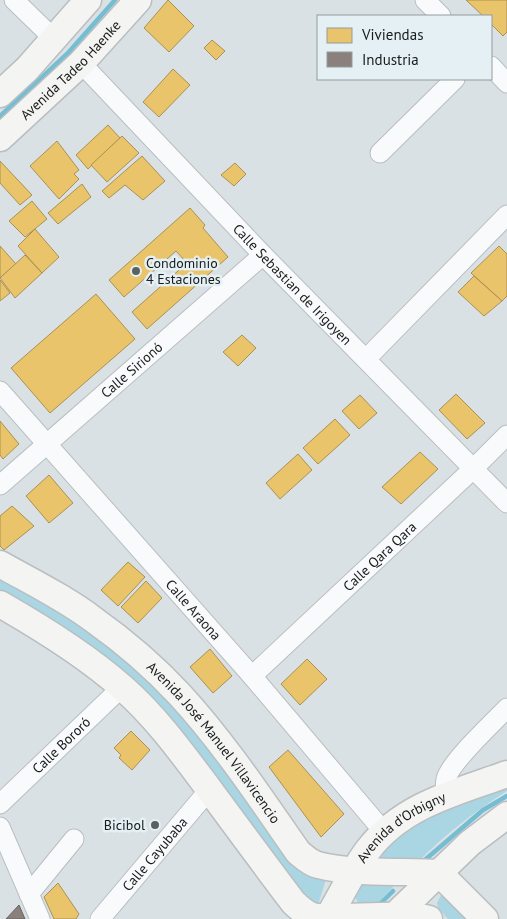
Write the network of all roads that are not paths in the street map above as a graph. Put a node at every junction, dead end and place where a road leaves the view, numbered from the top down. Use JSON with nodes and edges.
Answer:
{"nodes":[{"id":1,"x":14,"y":0,"type":"edge"},
{"id":2,"x":88,"y":0,"type":"edge"},
{"id":3,"x":138,"y":0,"type":"edge"},
{"id":4,"x":425,"y":0,"type":"edge"},
{"id":5,"x":440,"y":15,"type":"edge"},
{"id":6,"x":54,"y":39,"type":"junction"},
{"id":7,"x":81,"y":63,"type":"junction"},
{"id":8,"x":492,"y":67,"type":"edge"},
{"id":9,"x":453,"y":80,"type":"edge"},
{"id":10,"x":507,"y":83,"type":"edge"},
{"id":11,"x":0,"y":94,"type":"edge"},
{"id":12,"x":0,"y":138,"type":"edge"},
{"id":13,"x":380,"y":153,"type":"dead end"},
{"id":14,"x":507,"y":215,"type":"edge"},
{"id":15,"x":263,"y":255,"type":"junction"},
{"id":16,"x":366,"y":359,"type":"junction"},
{"id":17,"x":0,"y":391,"type":"edge"},
{"id":18,"x":507,"y":435,"type":"edge"},
{"id":19,"x":46,"y":444,"type":"junction"},
{"id":20,"x":473,"y":469,"type":"junction"},
{"id":21,"x":0,"y":485,"type":"edge"},
{"id":22,"x":507,"y":503,"type":"edge"},
{"id":23,"x":0,"y":564,"type":"edge"},
{"id":24,"x":3,"y":611,"type":"edge"},
{"id":25,"x":252,"y":676,"type":"junction"},
{"id":26,"x":122,"y":687,"type":"junction"},
{"id":27,"x":507,"y":708,"type":"edge"},
{"id":28,"x":507,"y":774,"type":"edge"},
{"id":29,"x":209,"y":790,"type":"junction"},
{"id":30,"x":447,"y":794,"type":"junction"},
{"id":31,"x":0,"y":804,"type":"edge"},
{"id":32,"x":507,"y":816,"type":"edge"},
{"id":33,"x":0,"y":828,"type":"edge"},
{"id":34,"x":384,"y":832,"type":"junction"},
{"id":35,"x":74,"y":839,"type":"dead end"},
{"id":36,"x":355,"y":870,"type":"junction"},
{"id":37,"x":439,"y":873,"type":"junction"},
{"id":38,"x":29,"y":894,"type":"junction"},
{"id":39,"x":328,"y":918,"type":"edge"},
{"id":40,"x":392,"y":918,"type":"edge"},
{"id":41,"x":40,"y":919,"type":"edge"},
{"id":42,"x":100,"y":919,"type":"edge"},
{"id":43,"x":429,"y":919,"type":"edge"},
{"id":44,"x":485,"y":919,"type":"edge"}],
"edges":[{"from":1,"to":6,"type":"street"},
{"from":2,"to":6,"type":"main road"},
{"from":3,"to":7,"type":"main road","name":"Avenida Tadeo Haenke"},
{"from":4,"to":5,"type":"street"},
{"from":6,"to":11,"type":"main road"},
{"from":7,"to":12,"type":"main road","name":"Avenida Tadeo Haenke"},
{"from":7,"to":15,"type":"street","name":"Calle Sebastian de Irigoyen"},
{"from":8,"to":10,"type":"street"},
{"from":9,"to":13,"type":"street"},
{"from":14,"to":16,"type":"street"},
{"from":15,"to":16,"type":"street","name":"Calle Sebastian de Irigoyen"},
{"from":15,"to":19,"type":"street","name":"Calle Sirionó"},
{"from":16,"to":20,"type":"street","name":"Calle Sebastian de Irigoyen"},
{"from":17,"to":19,"type":"street","name":"Calle Araona"},
{"from":18,"to":20,"type":"street","name":"Calle Qara Qara"},
{"from":19,"to":21,"type":"street","name":"Calle Sirionó"},
{"from":19,"to":25,"type":"street","name":"Calle Araona"},
{"from":20,"to":22,"type":"street","name":"Calle Sebastian de Irigoyen"},
{"from":20,"to":25,"type":"street","name":"Calle Qara Qara"},
{"from":23,"to":36,"type":"main road","name":"Avenida José Manuel Villavicencio"},
{"from":24,"to":26,"type":"main road"},
{"from":25,"to":34,"type":"street","name":"Calle Araona"},
{"from":26,"to":29,"type":"main road"},
{"from":26,"to":31,"type":"street","name":"Calle Bororó"},
{"from":27,"to":30,"type":"street"},
{"from":28,"to":30,"type":"main road","name":"Avenida d'Orbigny"},
{"from":29,"to":39,"type":"main road"},
{"from":29,"to":42,"type":"street","name":"Calle Cayubaba"},
{"from":30,"to":34,"type":"main road","name":"Avenida d'Orbigny"},
{"from":32,"to":37,"type":"main road"},
{"from":33,"to":38,"type":"street"},
{"from":34,"to":36,"type":"main road","name":"Avenida d'Orbigny"},
{"from":35,"to":38,"type":"street"},
{"from":36,"to":37,"type":"main road","name":"Avenida José Manuel Villavicencio"},
{"from":36,"to":39,"type":"main road","name":"Avenida d'Orbigny"},
{"from":37,"to":40,"type":"main road"},
{"from":37,"to":44,"type":"main road"},
{"from":38,"to":41,"type":"street"},
{"from":39,"to":40,"type":"main road"},
{"from":40,"to":43,"type":"main road"}]}
